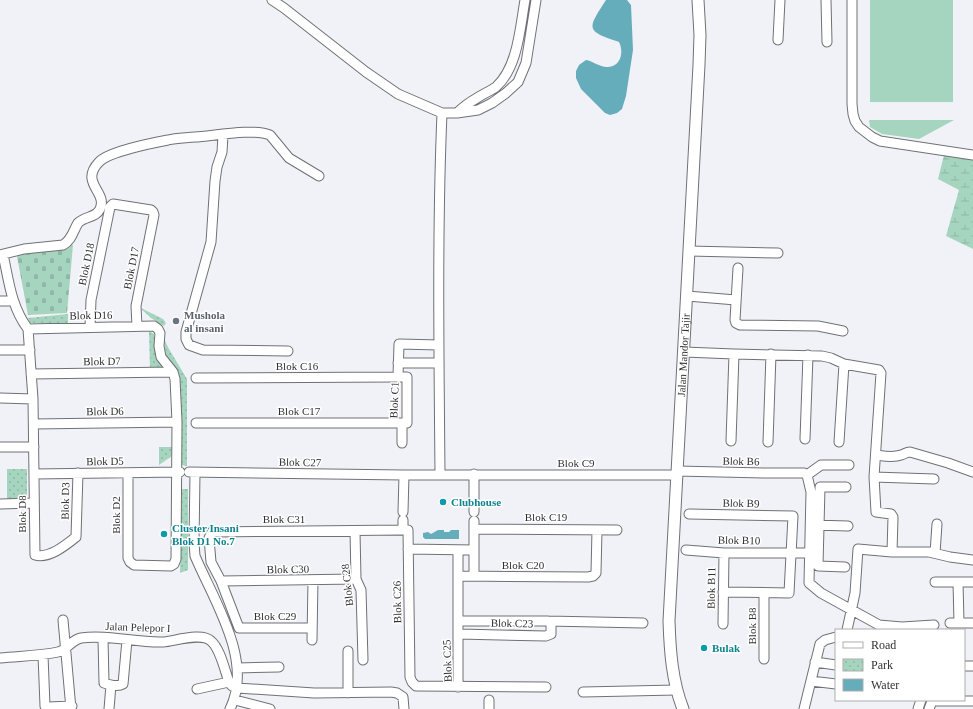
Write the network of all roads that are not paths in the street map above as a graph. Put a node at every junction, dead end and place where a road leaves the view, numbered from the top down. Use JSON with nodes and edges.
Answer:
{"nodes":[{"id":1,"x":272,"y":0,"type":"edge"},
{"id":2,"x":525,"y":0,"type":"edge"},
{"id":3,"x":536,"y":0,"type":"edge"},
{"id":4,"x":698,"y":0,"type":"edge"},
{"id":5,"x":780,"y":0,"type":"edge"},
{"id":6,"x":826,"y":0,"type":"edge"},
{"id":7,"x":852,"y":0,"type":"edge"},
{"id":8,"x":778,"y":40,"type":"dead end"},
{"id":9,"x":827,"y":42,"type":"dead end"},
{"id":10,"x":457,"y":112,"type":"junction"},
{"id":11,"x":442,"y":113,"type":"junction"},
{"id":12,"x":223,"y":135,"type":"junction"},
{"id":13,"x":973,"y":155,"type":"edge"},
{"id":14,"x":319,"y":176,"type":"dead end"},
{"id":15,"x":154,"y":215,"type":"joint"},
{"id":16,"x":689,"y":251,"type":"junction"},
{"id":17,"x":778,"y":253,"type":"dead end"},
{"id":18,"x":2,"y":257,"type":"edge"},
{"id":19,"x":738,"y":268,"type":"dead end"},
{"id":20,"x":687,"y":296,"type":"junction"},
{"id":21,"x":736,"y":300,"type":"junction"},
{"id":22,"x":0,"y":301,"type":"edge"},
{"id":23,"x":13,"y":301,"type":"junction"},
{"id":24,"x":137,"y":326,"type":"junction"},
{"id":25,"x":90,"y":327,"type":"junction"},
{"id":26,"x":28,"y":329,"type":"junction"},
{"id":27,"x":843,"y":331,"type":"dead end"},
{"id":28,"x":439,"y":345,"type":"junction"},
{"id":29,"x":0,"y":350,"type":"edge"},
{"id":30,"x":30,"y":350,"type":"junction"},
{"id":31,"x":288,"y":351,"type":"dead end"},
{"id":32,"x":684,"y":352,"type":"junction"},
{"id":33,"x":734,"y":354,"type":"junction"},
{"id":34,"x":771,"y":354,"type":"junction"},
{"id":35,"x":808,"y":355,"type":"junction"},
{"id":36,"x":398,"y":363,"type":"junction"},
{"id":37,"x":439,"y":363,"type":"junction"},
{"id":38,"x":844,"y":364,"type":"junction"},
{"id":39,"x":173,"y":372,"type":"junction"},
{"id":40,"x":31,"y":374,"type":"junction"},
{"id":41,"x":398,"y":377,"type":"junction"},
{"id":42,"x":196,"y":378,"type":"dead end"},
{"id":43,"x":0,"y":398,"type":"edge"},
{"id":44,"x":34,"y":399,"type":"junction"},
{"id":45,"x":176,"y":422,"type":"junction"},
{"id":46,"x":196,"y":423,"type":"dead end"},
{"id":47,"x":402,"y":423,"type":"junction"},
{"id":48,"x":34,"y":424,"type":"junction"},
{"id":49,"x":805,"y":439,"type":"dead end"},
{"id":50,"x":731,"y":441,"type":"dead end"},
{"id":51,"x":768,"y":442,"type":"dead end"},
{"id":52,"x":839,"y":442,"type":"dead end"},
{"id":53,"x":402,"y":443,"type":"dead end"},
{"id":54,"x":0,"y":447,"type":"edge"},
{"id":55,"x":34,"y":447,"type":"junction"},
{"id":56,"x":876,"y":455,"type":"junction"},
{"id":57,"x":849,"y":465,"type":"dead end"},
{"id":58,"x":185,"y":472,"type":"junction"},
{"id":59,"x":973,"y":472,"type":"edge"},
{"id":60,"x":78,"y":473,"type":"junction"},
{"id":61,"x":128,"y":473,"type":"junction"},
{"id":62,"x":677,"y":473,"type":"junction"},
{"id":63,"x":34,"y":474,"type":"junction"},
{"id":64,"x":440,"y":474,"type":"junction"},
{"id":65,"x":474,"y":474,"type":"junction"},
{"id":66,"x":806,"y":474,"type":"junction"},
{"id":67,"x":404,"y":475,"type":"junction"},
{"id":68,"x":874,"y":477,"type":"junction"},
{"id":69,"x":934,"y":479,"type":"dead end"},
{"id":70,"x":846,"y":487,"type":"dead end"},
{"id":71,"x":34,"y":503,"type":"junction"},
{"id":72,"x":0,"y":504,"type":"edge"},
{"id":73,"x":689,"y":514,"type":"dead end"},
{"id":74,"x":474,"y":521,"type":"junction"},
{"id":75,"x":937,"y":524,"type":"dead end"},
{"id":76,"x":815,"y":525,"type":"junction"},
{"id":77,"x":848,"y":526,"type":"dead end"},
{"id":78,"x":403,"y":530,"type":"junction"},
{"id":79,"x":597,"y":530,"type":"junction"},
{"id":80,"x":617,"y":530,"type":"dead end"},
{"id":81,"x":355,"y":531,"type":"junction"},
{"id":82,"x":408,"y":549,"type":"junction"},
{"id":83,"x":458,"y":550,"type":"junction"},
{"id":84,"x":474,"y":550,"type":"junction"},
{"id":85,"x":686,"y":550,"type":"dead end"},
{"id":86,"x":892,"y":552,"type":"junction"},
{"id":87,"x":724,"y":553,"type":"junction"},
{"id":88,"x":791,"y":553,"type":"junction"},
{"id":89,"x":810,"y":553,"type":"junction"},
{"id":90,"x":935,"y":553,"type":"junction"},
{"id":91,"x":34,"y":554,"type":"joint"},
{"id":92,"x":973,"y":560,"type":"edge"},
{"id":93,"x":845,"y":567,"type":"dead end"},
{"id":94,"x":458,"y":576,"type":"junction"},
{"id":95,"x":474,"y":576,"type":"junction"},
{"id":96,"x":356,"y":579,"type":"junction"},
{"id":97,"x":313,"y":580,"type":"junction"},
{"id":98,"x":221,"y":581,"type":"junction"},
{"id":99,"x":935,"y":582,"type":"dead end"},
{"id":100,"x":958,"y":582,"type":"junction"},
{"id":101,"x":973,"y":582,"type":"edge"},
{"id":102,"x":723,"y":592,"type":"junction"},
{"id":103,"x":764,"y":592,"type":"junction"},
{"id":104,"x":852,"y":609,"type":"junction"},
{"id":105,"x":64,"y":620,"type":"dead end"},
{"id":106,"x":459,"y":621,"type":"junction"},
{"id":107,"x":548,"y":621,"type":"junction"},
{"id":108,"x":643,"y":623,"type":"dead end"},
{"id":109,"x":973,"y":623,"type":"edge"},
{"id":110,"x":723,"y":624,"type":"dead end"},
{"id":111,"x":944,"y":624,"type":"edge"},
{"id":112,"x":312,"y":628,"type":"junction"},
{"id":113,"x":847,"y":629,"type":"edge"},
{"id":114,"x":459,"y":634,"type":"junction"},
{"id":115,"x":835,"y":637,"type":"edge"},
{"id":116,"x":103,"y":638,"type":"junction"},
{"id":117,"x":127,"y":640,"type":"junction"},
{"id":118,"x":312,"y":640,"type":"dead end"},
{"id":119,"x":66,"y":647,"type":"junction"},
{"id":120,"x":348,"y":650,"type":"dead end"},
{"id":121,"x":43,"y":655,"type":"junction"},
{"id":122,"x":0,"y":658,"type":"edge"},
{"id":123,"x":764,"y":659,"type":"dead end"},
{"id":124,"x":363,"y":660,"type":"dead end"},
{"id":125,"x":815,"y":662,"type":"junction"},
{"id":126,"x":835,"y":665,"type":"edge"},
{"id":127,"x":279,"y":667,"type":"dead end"},
{"id":128,"x":237,"y":668,"type":"junction"},
{"id":129,"x":811,"y":681,"type":"junction"},
{"id":130,"x":230,"y":682,"type":"junction"},
{"id":131,"x":835,"y":684,"type":"edge"},
{"id":132,"x":111,"y":685,"type":"junction"},
{"id":133,"x":458,"y":687,"type":"junction"},
{"id":134,"x":546,"y":687,"type":"dead end"},
{"id":135,"x":237,"y":688,"type":"junction"},
{"id":136,"x":196,"y":690,"type":"dead end"},
{"id":137,"x":676,"y":690,"type":"junction"},
{"id":138,"x":583,"y":692,"type":"dead end"},
{"id":139,"x":348,"y":693,"type":"junction"},
{"id":140,"x":234,"y":700,"type":"junction"},
{"id":141,"x":973,"y":701,"type":"edge"},
{"id":142,"x":930,"y":705,"type":"edge"},
{"id":143,"x":72,"y":708,"type":"edge"},
{"id":144,"x":109,"y":709,"type":"edge"},
{"id":145,"x":230,"y":709,"type":"edge"},
{"id":146,"x":270,"y":709,"type":"edge"},
{"id":147,"x":404,"y":709,"type":"edge"},
{"id":148,"x":683,"y":709,"type":"edge"},
{"id":149,"x":804,"y":709,"type":"edge"}],
"edges":[{"from":1,"to":11,"type":"street"},
{"from":2,"to":10,"type":"street"},
{"from":3,"to":10,"type":"street"},
{"from":4,"to":16,"type":"street","name":"Jalan Mandor Tajir"},
{"from":5,"to":8,"type":"street"},
{"from":6,"to":9,"type":"street"},
{"from":7,"to":13,"type":"street"},
{"from":10,"to":11,"type":"street"},
{"from":11,"to":28,"type":"street"},
{"from":12,"to":14,"type":"street"},
{"from":12,"to":18,"type":"street"},
{"from":12,"to":31,"type":"street"},
{"from":15,"to":24,"type":"street","name":"Blok D17"},
{"from":15,"to":25,"type":"street","name":"Blok D18"},
{"from":16,"to":17,"type":"street"},
{"from":16,"to":20,"type":"street","name":"Jalan Mandor Tajir"},
{"from":18,"to":23,"type":"street"},
{"from":19,"to":21,"type":"street"},
{"from":20,"to":21,"type":"street"},
{"from":20,"to":32,"type":"street","name":"Jalan Mandor Tajir"},
{"from":21,"to":27,"type":"street"},
{"from":22,"to":23,"type":"street"},
{"from":23,"to":26,"type":"street"},
{"from":24,"to":25,"type":"street","name":"Blok D16"},
{"from":24,"to":39,"type":"street","name":"Blok D16"},
{"from":25,"to":26,"type":"street","name":"Blok D16"},
{"from":26,"to":30,"type":"street","name":"Blok D8"},
{"from":28,"to":36,"type":"street","name":"Blok C1"},
{"from":28,"to":37,"type":"street"},
{"from":29,"to":30,"type":"street"},
{"from":30,"to":40,"type":"street","name":"Blok D8"},
{"from":32,"to":33,"type":"street"},
{"from":32,"to":62,"type":"street","name":"Jalan Mandor Tajir"},
{"from":33,"to":34,"type":"street"},
{"from":33,"to":50,"type":"street"},
{"from":34,"to":35,"type":"street"},
{"from":34,"to":51,"type":"street"},
{"from":35,"to":38,"type":"street"},
{"from":35,"to":49,"type":"street"},
{"from":36,"to":37,"type":"street"},
{"from":36,"to":41,"type":"street","name":"Blok C1"},
{"from":37,"to":64,"type":"street"},
{"from":38,"to":52,"type":"street"},
{"from":38,"to":56,"type":"street"},
{"from":39,"to":40,"type":"street","name":"Blok D7"},
{"from":39,"to":45,"type":"street"},
{"from":40,"to":44,"type":"street","name":"Blok D8"},
{"from":41,"to":42,"type":"street","name":"Blok C16"},
{"from":41,"to":47,"type":"street","name":"Blok C1"},
{"from":43,"to":44,"type":"street"},
{"from":44,"to":48,"type":"street","name":"Blok D8"},
{"from":45,"to":48,"type":"street","name":"Blok D6"},
{"from":45,"to":58,"type":"street"},
{"from":46,"to":47,"type":"street","name":"Blok C17"},
{"from":47,"to":53,"type":"street","name":"Blok C1"},
{"from":48,"to":55,"type":"street","name":"Blok D8"},
{"from":54,"to":55,"type":"street"},
{"from":55,"to":63,"type":"street","name":"Blok D8"},
{"from":56,"to":59,"type":"street"},
{"from":56,"to":68,"type":"street"},
{"from":57,"to":66,"type":"street"},
{"from":58,"to":61,"type":"street","name":"Blok D5"},
{"from":58,"to":61,"type":"street","name":"Blok D2"},
{"from":58,"to":67,"type":"street","name":"Blok C27"},
{"from":58,"to":128,"type":"street"},
{"from":60,"to":61,"type":"street","name":"Blok D5"},
{"from":60,"to":63,"type":"street","name":"Blok D5"},
{"from":60,"to":91,"type":"street","name":"Blok D3"},
{"from":62,"to":65,"type":"street","name":"Blok C9"},
{"from":62,"to":66,"type":"street","name":"Blok B6"},
{"from":62,"to":137,"type":"street","name":"Jalan Mandor Tajir"},
{"from":63,"to":71,"type":"street","name":"Blok D8"},
{"from":64,"to":65,"type":"street","name":"Blok C9"},
{"from":64,"to":67,"type":"street","name":"Blok C27"},
{"from":65,"to":74,"type":"street"},
{"from":66,"to":76,"type":"street"},
{"from":67,"to":78,"type":"street"},
{"from":68,"to":69,"type":"street"},
{"from":68,"to":86,"type":"street"},
{"from":70,"to":76,"type":"street"},
{"from":71,"to":72,"type":"street"},
{"from":71,"to":91,"type":"street","name":"Blok D8"},
{"from":73,"to":88,"type":"street","name":"Blok B9"},
{"from":74,"to":79,"type":"street","name":"Blok C19"},
{"from":74,"to":84,"type":"street"},
{"from":75,"to":90,"type":"street"},
{"from":76,"to":77,"type":"street"},
{"from":76,"to":89,"type":"street"},
{"from":76,"to":93,"type":"street"},
{"from":78,"to":81,"type":"street","name":"Blok C31"},
{"from":78,"to":82,"type":"street","name":"Blok C26"},
{"from":79,"to":80,"type":"street","name":"Blok C19"},
{"from":79,"to":95,"type":"street","name":"Blok C20"},
{"from":81,"to":96,"type":"street","name":"Blok C28"},
{"from":81,"to":98,"type":"street","name":"Blok C31"},
{"from":82,"to":83,"type":"street"},
{"from":82,"to":133,"type":"street","name":"Blok C26"},
{"from":83,"to":84,"type":"street"},
{"from":83,"to":94,"type":"street","name":"Blok C25"},
{"from":84,"to":95,"type":"street"},
{"from":85,"to":87,"type":"street","name":"Blok B10"},
{"from":86,"to":90,"type":"street"},
{"from":86,"to":104,"type":"street"},
{"from":87,"to":88,"type":"street","name":"Blok B10"},
{"from":87,"to":102,"type":"street","name":"Blok B11"},
{"from":88,"to":89,"type":"street","name":"Blok B10"},
{"from":88,"to":103,"type":"street","name":"Blok B8"},
{"from":89,"to":104,"type":"street"},
{"from":90,"to":92,"type":"street"},
{"from":94,"to":95,"type":"street","name":"Blok C20"},
{"from":94,"to":106,"type":"street","name":"Blok C25"},
{"from":96,"to":97,"type":"street","name":"Blok C30"},
{"from":96,"to":124,"type":"street","name":"Blok C28"},
{"from":97,"to":98,"type":"street","name":"Blok C30"},
{"from":97,"to":112,"type":"street"},
{"from":98,"to":112,"type":"street","name":"Blok C29"},
{"from":99,"to":100,"type":"street"},
{"from":100,"to":101,"type":"street"},
{"from":100,"to":111,"type":"street"},
{"from":102,"to":103,"type":"street","name":"Blok B8"},
{"from":102,"to":110,"type":"street","name":"Blok B11"},
{"from":103,"to":123,"type":"street","name":"Blok B8"},
{"from":104,"to":111,"type":"street"},
{"from":104,"to":113,"type":"street"},
{"from":105,"to":119,"type":"street"},
{"from":106,"to":107,"type":"street","name":"Blok C23"},
{"from":106,"to":114,"type":"street","name":"Blok C25"},
{"from":107,"to":108,"type":"street","name":"Blok C23"},
{"from":107,"to":114,"type":"street","name":"Blok C23"},
{"from":109,"to":111,"type":"street"},
{"from":112,"to":118,"type":"street"},
{"from":114,"to":133,"type":"street","name":"Blok C25"},
{"from":115,"to":125,"type":"street"},
{"from":116,"to":117,"type":"street","name":"Jalan Pelepor I"},
{"from":116,"to":119,"type":"street","name":"Jalan Pelepor I"},
{"from":116,"to":132,"type":"street"},
{"from":117,"to":130,"type":"street","name":"Jalan Pelepor I"},
{"from":117,"to":132,"type":"street"},
{"from":119,"to":121,"type":"street","name":"Jalan Pelepor I"},
{"from":119,"to":143,"type":"street"},
{"from":120,"to":139,"type":"street"},
{"from":121,"to":122,"type":"street","name":"Jalan Pelepor I"},
{"from":121,"to":143,"type":"street"},
{"from":125,"to":126,"type":"street"},
{"from":125,"to":129,"type":"street"},
{"from":127,"to":128,"type":"street"},
{"from":128,"to":135,"type":"street"},
{"from":129,"to":131,"type":"street"},
{"from":129,"to":149,"type":"street"},
{"from":130,"to":135,"type":"street","name":"Jalan Pelepor I"},
{"from":130,"to":136,"type":"street"},
{"from":132,"to":144,"type":"street"},
{"from":133,"to":134,"type":"street","name":"Blok C25"},
{"from":135,"to":139,"type":"street"},
{"from":135,"to":140,"type":"street"},
{"from":137,"to":138,"type":"street"},
{"from":137,"to":148,"type":"street","name":"Jalan Mandor Tajir"},
{"from":139,"to":147,"type":"street"},
{"from":140,"to":145,"type":"street"},
{"from":140,"to":146,"type":"street"},
{"from":141,"to":142,"type":"street"}]}
